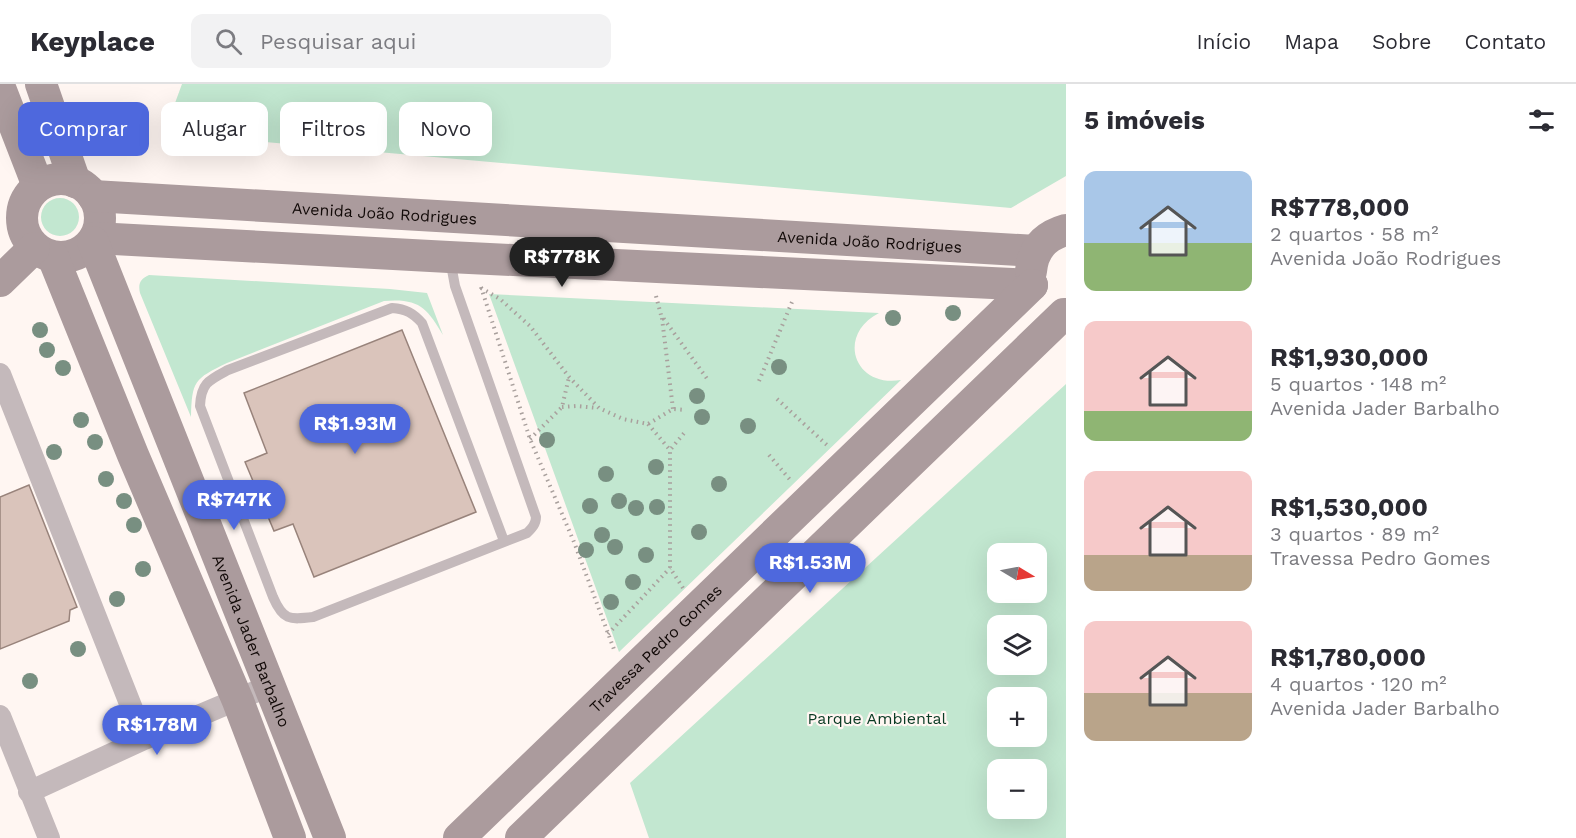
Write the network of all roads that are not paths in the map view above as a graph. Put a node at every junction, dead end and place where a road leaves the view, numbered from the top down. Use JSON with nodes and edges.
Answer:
{"nodes":[{"id":1,"x":41,"y":84,"type":"edge"},
{"id":2,"x":0,"y":88,"type":"edge"},
{"id":3,"x":84,"y":189,"type":"junction"},
{"id":4,"x":31,"y":195,"type":"junction"},
{"id":5,"x":0,"y":228,"type":"edge"},
{"id":6,"x":1066,"y":230,"type":"edge"},
{"id":7,"x":94,"y":240,"type":"junction"},
{"id":8,"x":1036,"y":251,"type":"junction"},
{"id":9,"x":44,"y":252,"type":"junction"},
{"id":10,"x":449,"y":258,"type":"junction"},
{"id":11,"x":0,"y":281,"type":"edge"},
{"id":12,"x":1032,"y":285,"type":"junction"},
{"id":13,"x":1065,"y":314,"type":"edge"},
{"id":14,"x":0,"y":374,"type":"edge"},
{"id":15,"x":504,"y":541,"type":"junction"},
{"id":16,"x":269,"y":686,"type":"junction"},
{"id":17,"x":238,"y":701,"type":"junction"},
{"id":18,"x":0,"y":716,"type":"edge"},
{"id":19,"x":144,"y":739,"type":"junction"},
{"id":20,"x":29,"y":792,"type":"junction"},
{"id":21,"x":49,"y":838,"type":"edge"},
{"id":22,"x":290,"y":838,"type":"edge"},
{"id":23,"x":330,"y":838,"type":"edge"},
{"id":24,"x":459,"y":838,"type":"edge"},
{"id":25,"x":521,"y":838,"type":"edge"}],
"edges":[{"from":1,"to":3,"type":"main road"},
{"from":2,"to":4,"type":"main road"},
{"from":3,"to":4,"type":"main road"},
{"from":3,"to":7,"type":"main road"},
{"from":3,"to":8,"type":"main road","name":"Avenida João Rodrigues"},
{"from":4,"to":5,"type":"main road"},
{"from":4,"to":9,"type":"main road"},
{"from":6,"to":8,"type":"main road"},
{"from":7,"to":9,"type":"main road"},
{"from":7,"to":10,"type":"main road"},
{"from":7,"to":16,"type":"main road","name":"Avenida Jader Barbalho"},
{"from":8,"to":12,"type":"main road"},
{"from":9,"to":11,"type":"main road"},
{"from":9,"to":17,"type":"main road"},
{"from":10,"to":12,"type":"main road"},
{"from":10,"to":15,"type":"lane"},
{"from":12,"to":13,"type":"main road"},
{"from":12,"to":24,"type":"main road","name":"Travessa Pedro Gomes"},
{"from":13,"to":25,"type":"main road"},
{"from":14,"to":19,"type":"street"},
{"from":15,"to":15,"type":"lane"},
{"from":16,"to":17,"type":"street"},
{"from":16,"to":23,"type":"main road","name":"Avenida Jader Barbalho"},
{"from":17,"to":19,"type":"street"},
{"from":17,"to":22,"type":"main road"},
{"from":18,"to":20,"type":"street"},
{"from":19,"to":20,"type":"street"},
{"from":20,"to":21,"type":"street"}]}
